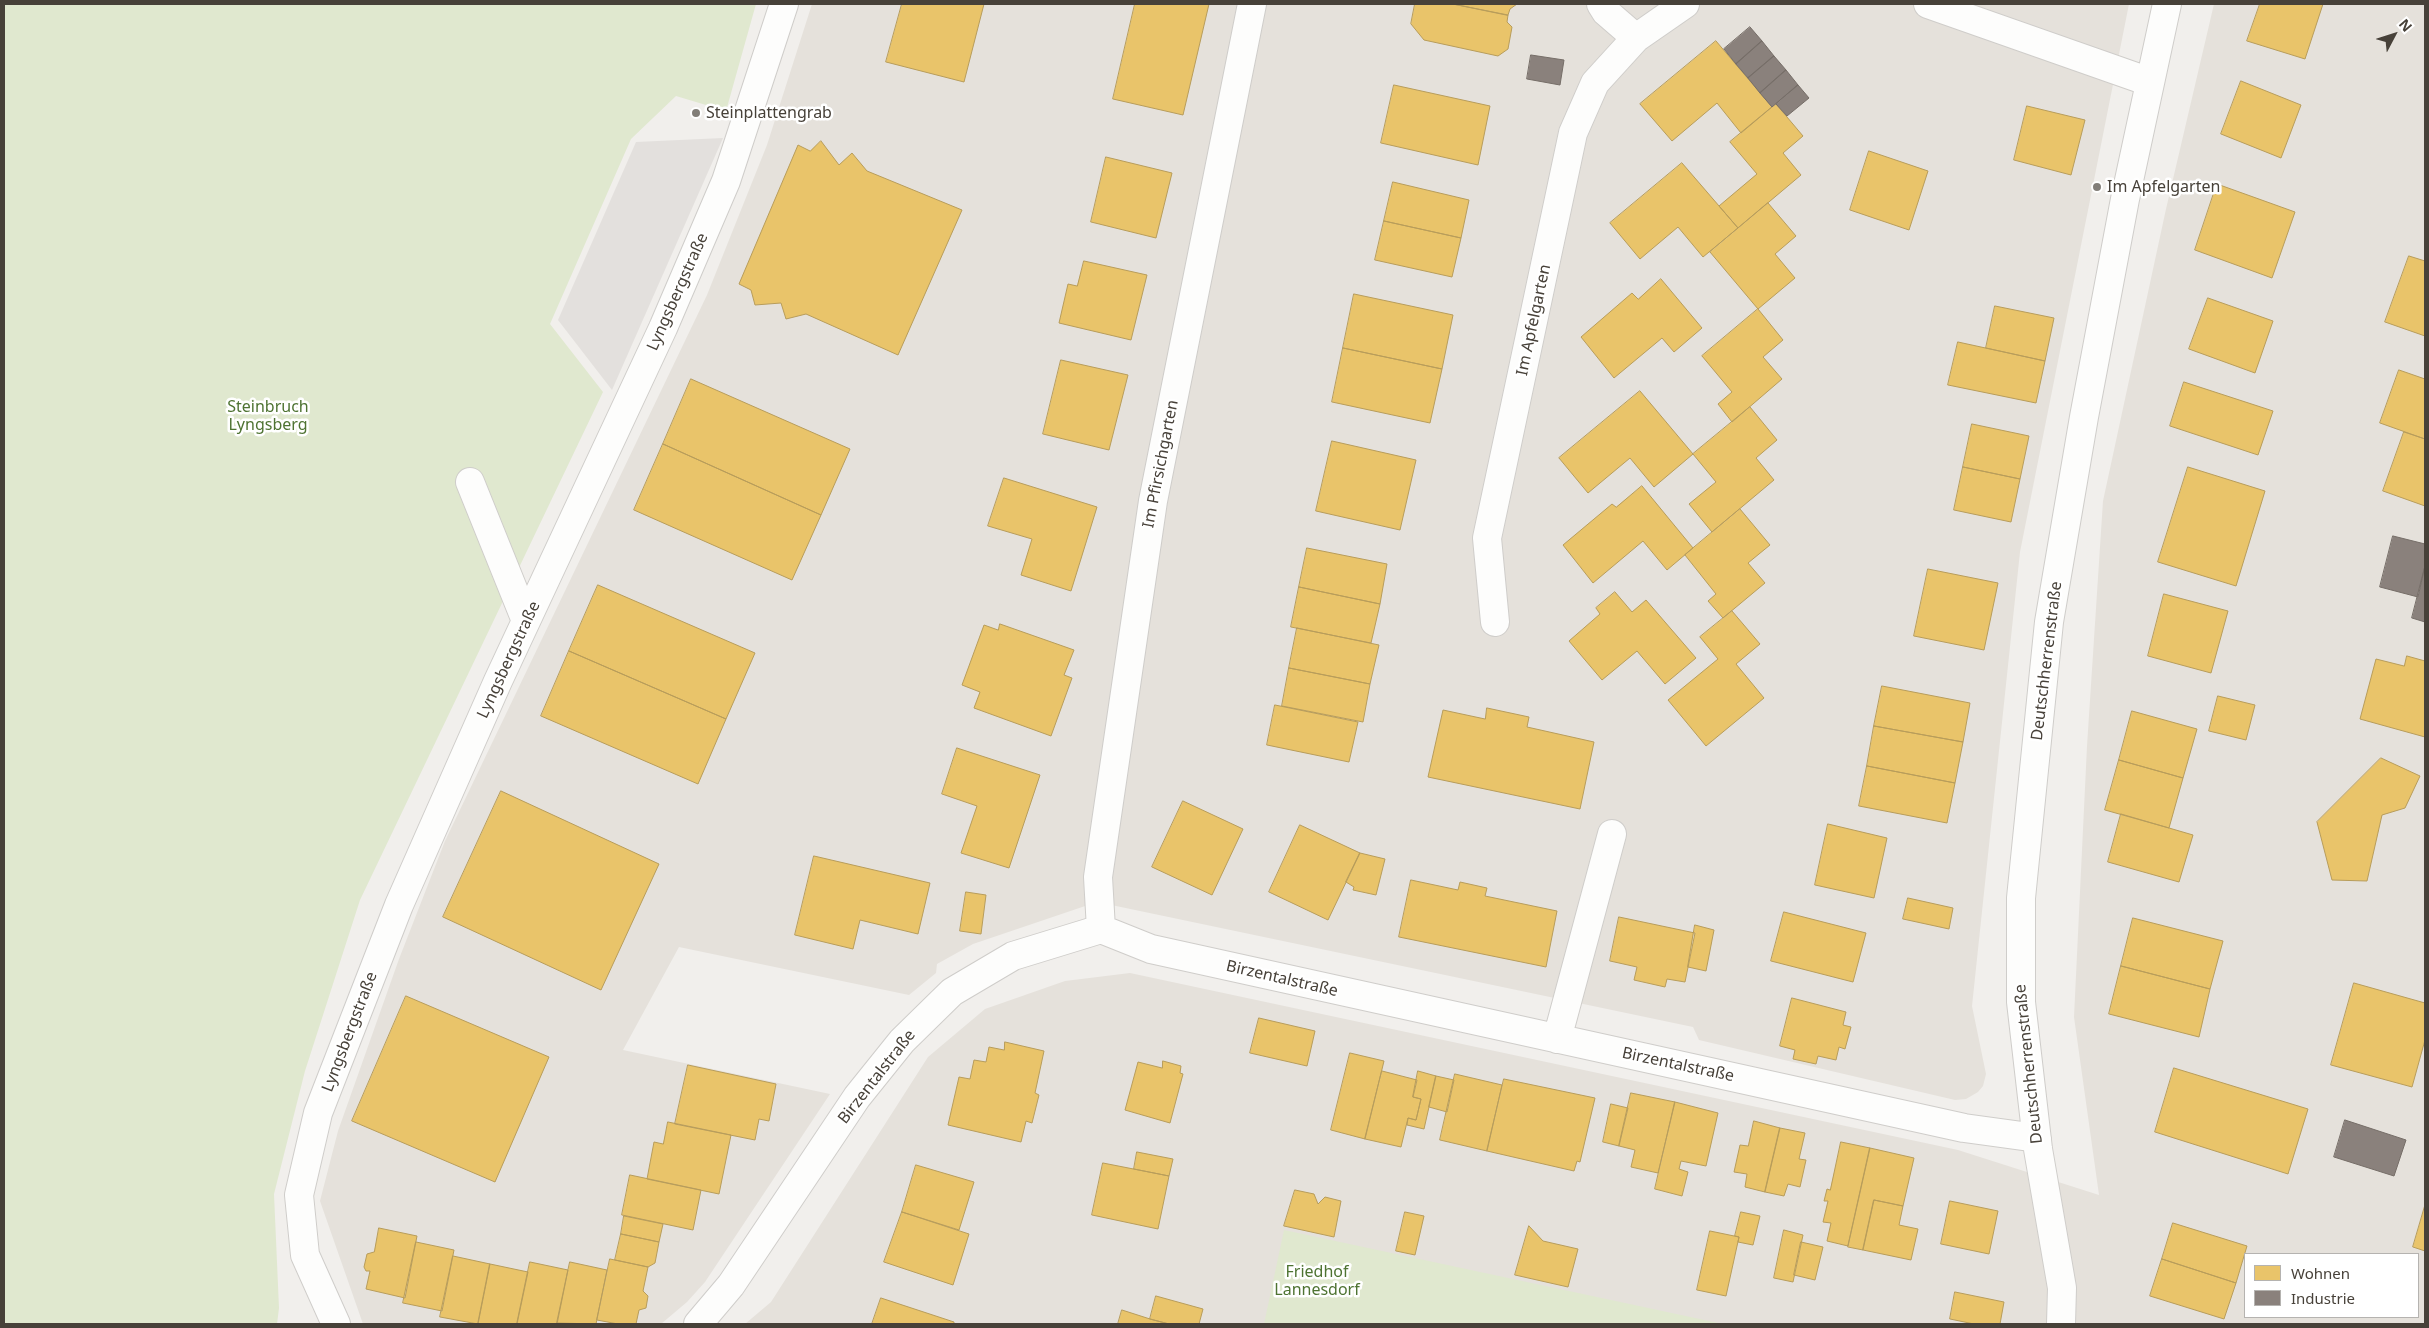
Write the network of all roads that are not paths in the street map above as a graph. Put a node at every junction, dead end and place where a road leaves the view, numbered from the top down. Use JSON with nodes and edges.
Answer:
{"nodes":[{"id":1,"x":784,"y":4,"type":"edge"},
{"id":2,"x":1252,"y":4,"type":"edge"},
{"id":3,"x":1601,"y":4,"type":"edge"},
{"id":4,"x":1686,"y":4,"type":"edge"},
{"id":5,"x":1928,"y":4,"type":"edge"},
{"id":6,"x":2167,"y":4,"type":"edge"},
{"id":7,"x":1636,"y":38,"type":"junction"},
{"id":8,"x":2150,"y":82,"type":"junction"},
{"id":9,"x":470,"y":482,"type":"dead end"},
{"id":10,"x":526,"y":621,"type":"junction"},
{"id":11,"x":1495,"y":622,"type":"dead end"},
{"id":12,"x":1612,"y":834,"type":"dead end"},
{"id":13,"x":1101,"y":929,"type":"junction"},
{"id":14,"x":1557,"y":1039,"type":"junction"},
{"id":15,"x":2037,"y":1138,"type":"junction"},
{"id":16,"x":336,"y":1324,"type":"edge"},
{"id":17,"x":698,"y":1324,"type":"edge"},
{"id":18,"x":2061,"y":1324,"type":"edge"}],
"edges":[{"from":1,"to":10,"type":"street","name":"Lyngsbergstraße"},
{"from":2,"to":13,"type":"street","name":"Im Pfirsichgarten"},
{"from":3,"to":7,"type":"street"},
{"from":4,"to":7,"type":"street","name":"Im Apfelgarten"},
{"from":5,"to":8,"type":"street"},
{"from":6,"to":8,"type":"street","name":"Deutschherrenstraße"},
{"from":7,"to":11,"type":"street","name":"Im Apfelgarten"},
{"from":8,"to":15,"type":"street","name":"Deutschherrenstraße"},
{"from":9,"to":10,"type":"street"},
{"from":10,"to":16,"type":"street","name":"Lyngsbergstraße"},
{"from":12,"to":14,"type":"street"},
{"from":13,"to":14,"type":"street","name":"Birzentalstraße"},
{"from":13,"to":17,"type":"street","name":"Birzentalstraße"},
{"from":14,"to":15,"type":"street","name":"Birzentalstraße"},
{"from":15,"to":18,"type":"street","name":"Deutschherrenstraße"}]}
